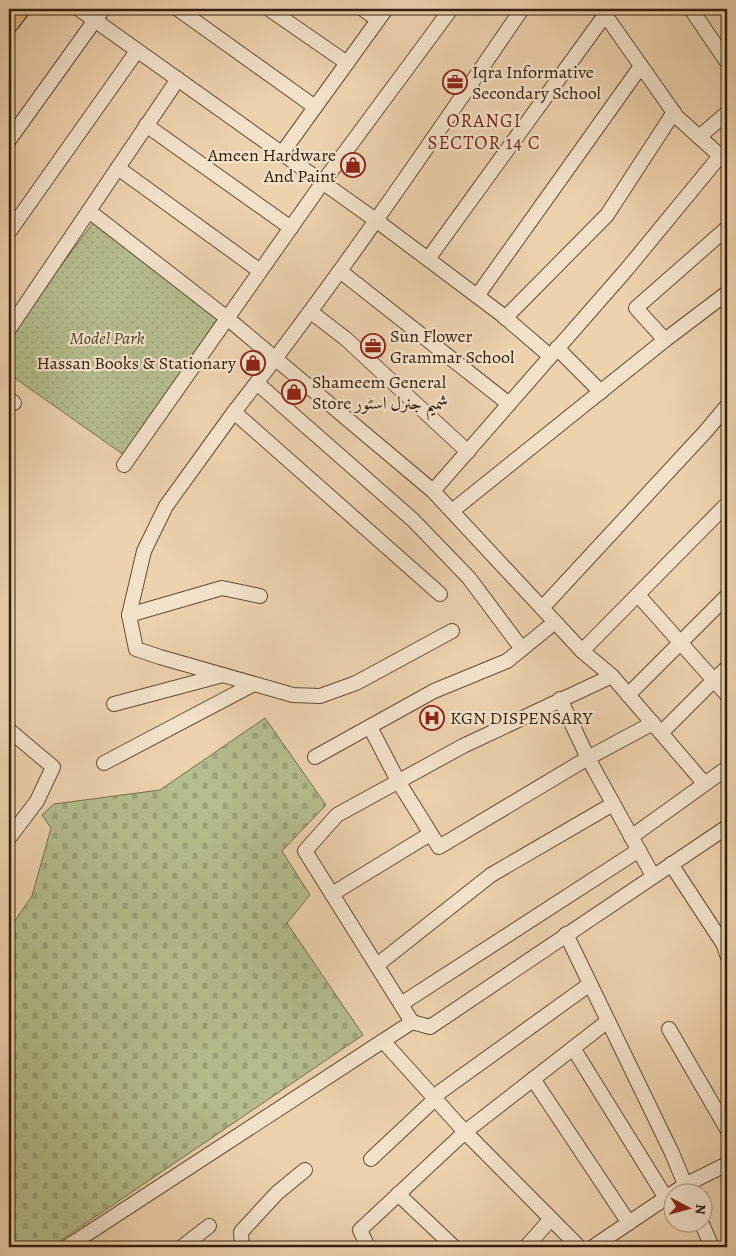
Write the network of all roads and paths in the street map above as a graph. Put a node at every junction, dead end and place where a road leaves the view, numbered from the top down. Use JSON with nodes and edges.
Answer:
{"nodes":[{"id":1,"x":18,"y":9,"type":"edge"},
{"id":2,"x":78,"y":9,"type":"edge"},
{"id":3,"x":178,"y":9,"type":"edge"},
{"id":4,"x":269,"y":9,"type":"edge"},
{"id":5,"x":363,"y":9,"type":"edge"},
{"id":6,"x":451,"y":9,"type":"edge"},
{"id":7,"x":522,"y":9,"type":"edge"},
{"id":8,"x":691,"y":9,"type":"edge"},
{"id":9,"x":603,"y":12,"type":"edge"},
{"id":10,"x":99,"y":14,"type":"edge"},
{"id":11,"x":382,"y":14,"type":"edge"},
{"id":12,"x":9,"y":21,"type":"edge"},
{"id":13,"x":137,"y":50,"type":"junction"},
{"id":14,"x":727,"y":62,"type":"edge"},
{"id":15,"x":347,"y":63,"type":"junction"},
{"id":16,"x":641,"y":66,"type":"junction"},
{"id":17,"x":178,"y":79,"type":"junction"},
{"id":18,"x":315,"y":107,"type":"junction"},
{"id":19,"x":674,"y":112,"type":"junction"},
{"id":20,"x":727,"y":113,"type":"edge"},
{"id":21,"x":146,"y":126,"type":"junction"},
{"id":22,"x":699,"y":137,"type":"junction"},
{"id":23,"x":9,"y":140,"type":"edge"},
{"id":24,"x":282,"y":153,"type":"junction"},
{"id":25,"x":724,"y":159,"type":"edge"},
{"id":26,"x":118,"y":168,"type":"junction"},
{"id":27,"x":323,"y":182,"type":"junction"},
{"id":28,"x":88,"y":211,"type":"junction"},
{"id":29,"x":377,"y":221,"type":"junction"},
{"id":30,"x":290,"y":228,"type":"junction"},
{"id":31,"x":727,"y":228,"type":"edge"},
{"id":32,"x":9,"y":232,"type":"edge"},
{"id":33,"x":428,"y":260,"type":"junction"},
{"id":34,"x":260,"y":271,"type":"junction"},
{"id":35,"x":340,"y":271,"type":"junction"},
{"id":36,"x":727,"y":293,"type":"edge"},
{"id":37,"x":476,"y":296,"type":"junction"},
{"id":38,"x":310,"y":312,"type":"junction"},
{"id":39,"x":227,"y":318,"type":"junction"},
{"id":40,"x":505,"y":318,"type":"junction"},
{"id":41,"x":9,"y":330,"type":"edge"},
{"id":42,"x":665,"y":340,"type":"junction"},
{"id":43,"x":554,"y":352,"type":"junction"},
{"id":44,"x":276,"y":359,"type":"junction"},
{"id":45,"x":257,"y":383,"type":"junction"},
{"id":46,"x":601,"y":392,"type":"junction"},
{"id":47,"x":509,"y":404,"type":"junction"},
{"id":48,"x":727,"y":406,"type":"edge"},
{"id":49,"x":234,"y":412,"type":"junction"},
{"id":50,"x":468,"y":452,"type":"junction"},
{"id":51,"x":124,"y":465,"type":"dead end"},
{"id":52,"x":433,"y":492,"type":"junction"},
{"id":53,"x":727,"y":504,"type":"edge"},
{"id":54,"x":452,"y":511,"type":"junction"},
{"id":55,"x":440,"y":594,"type":"dead end"},
{"id":56,"x":638,"y":595,"type":"junction"},
{"id":57,"x":260,"y":596,"type":"dead end"},
{"id":58,"x":727,"y":596,"type":"edge"},
{"id":59,"x":542,"y":608,"type":"junction"},
{"id":60,"x":129,"y":615,"type":"junction"},
{"id":61,"x":555,"y":622,"type":"junction"},
{"id":62,"x":452,"y":631,"type":"dead end"},
{"id":63,"x":680,"y":642,"type":"junction"},
{"id":64,"x":522,"y":649,"type":"junction"},
{"id":65,"x":582,"y":651,"type":"junction"},
{"id":66,"x":727,"y":668,"type":"edge"},
{"id":67,"x":224,"y":675,"type":"junction"},
{"id":68,"x":612,"y":676,"type":"junction"},
{"id":69,"x":714,"y":680,"type":"junction"},
{"id":70,"x":254,"y":684,"type":"junction"},
{"id":71,"x":628,"y":695,"type":"junction"},
{"id":72,"x":727,"y":695,"type":"edge"},
{"id":73,"x":560,"y":699,"type":"junction"},
{"id":74,"x":114,"y":704,"type":"dead end"},
{"id":75,"x":370,"y":726,"type":"junction"},
{"id":76,"x":657,"y":728,"type":"junction"},
{"id":77,"x":9,"y":730,"type":"edge"},
{"id":78,"x":315,"y":757,"type":"dead end"},
{"id":79,"x":588,"y":758,"type":"junction"},
{"id":80,"x":104,"y":763,"type":"dead end"},
{"id":81,"x":727,"y":768,"type":"edge"},
{"id":82,"x":398,"y":781,"type":"junction"},
{"id":83,"x":704,"y":783,"type":"junction"},
{"id":84,"x":613,"y":804,"type":"junction"},
{"id":85,"x":727,"y":827,"type":"edge"},
{"id":86,"x":430,"y":834,"type":"junction"},
{"id":87,"x":631,"y":837,"type":"junction"},
{"id":88,"x":9,"y":838,"type":"edge"},
{"id":89,"x":639,"y":850,"type":"junction"},
{"id":90,"x":671,"y":864,"type":"junction"},
{"id":91,"x":653,"y":876,"type":"junction"},
{"id":92,"x":332,"y":894,"type":"junction"},
{"id":93,"x":566,"y":934,"type":"junction"},
{"id":94,"x":727,"y":955,"type":"edge"},
{"id":95,"x":377,"y":965,"type":"junction"},
{"id":96,"x":590,"y":984,"type":"junction"},
{"id":97,"x":401,"y":1004,"type":"junction"},
{"id":98,"x":608,"y":1021,"type":"junction"},
{"id":99,"x":412,"y":1022,"type":"junction"},
{"id":100,"x":669,"y":1029,"type":"dead end"},
{"id":101,"x":383,"y":1041,"type":"junction"},
{"id":102,"x":573,"y":1048,"type":"junction"},
{"id":103,"x":533,"y":1079,"type":"junction"},
{"id":104,"x":435,"y":1099,"type":"junction"},
{"id":105,"x":727,"y":1129,"type":"edge"},
{"id":106,"x":465,"y":1132,"type":"junction"},
{"id":107,"x":371,"y":1158,"type":"dead end"},
{"id":108,"x":727,"y":1164,"type":"edge"},
{"id":109,"x":306,"y":1170,"type":"dead end"},
{"id":110,"x":685,"y":1184,"type":"edge"},
{"id":111,"x":695,"y":1184,"type":"edge"},
{"id":112,"x":398,"y":1194,"type":"junction"},
{"id":113,"x":664,"y":1195,"type":"edge"},
{"id":114,"x":664,"y":1199,"type":"edge"},
{"id":115,"x":551,"y":1219,"type":"junction"},
{"id":116,"x":629,"y":1223,"type":"junction"},
{"id":117,"x":209,"y":1226,"type":"dead end"},
{"id":118,"x":706,"y":1234,"type":"edge"},
{"id":119,"x":68,"y":1247,"type":"edge"},
{"id":120,"x":182,"y":1247,"type":"edge"},
{"id":121,"x":242,"y":1247,"type":"edge"},
{"id":122,"x":368,"y":1247,"type":"edge"},
{"id":123,"x":454,"y":1247,"type":"edge"},
{"id":124,"x":526,"y":1247,"type":"edge"},
{"id":125,"x":579,"y":1247,"type":"edge"},
{"id":126,"x":593,"y":1247,"type":"edge"},
{"id":127,"x":712,"y":1247,"type":"edge"}],
"edges":[{"from":1,"to":12,"type":"main road"},
{"from":2,"to":10,"type":"street"},
{"from":3,"to":18,"type":"street"},
{"from":4,"to":15,"type":"street"},
{"from":5,"to":11,"type":"street"},
{"from":6,"to":27,"type":"street"},
{"from":7,"to":29,"type":"street"},
{"from":8,"to":14,"type":"street"},
{"from":9,"to":16,"type":"street"},
{"from":9,"to":33,"type":"street"},
{"from":10,"to":13,"type":"street"},
{"from":10,"to":23,"type":"street"},
{"from":11,"to":15,"type":"street"},
{"from":13,"to":17,"type":"street"},
{"from":13,"to":32,"type":"street"},
{"from":15,"to":18,"type":"street"},
{"from":16,"to":19,"type":"street"},
{"from":16,"to":37,"type":"street"},
{"from":17,"to":21,"type":"street"},
{"from":17,"to":24,"type":"street"},
{"from":18,"to":24,"type":"street"},
{"from":19,"to":22,"type":"street"},
{"from":19,"to":40,"type":"street"},
{"from":20,"to":22,"type":"street"},
{"from":21,"to":26,"type":"street"},
{"from":21,"to":30,"type":"street"},
{"from":22,"to":25,"type":"street"},
{"from":24,"to":27,"type":"street"},
{"from":25,"to":43,"type":"street"},
{"from":26,"to":28,"type":"street"},
{"from":26,"to":34,"type":"street"},
{"from":27,"to":29,"type":"street"},
{"from":27,"to":30,"type":"street"},
{"from":28,"to":39,"type":"street"},
{"from":28,"to":41,"type":"street"},
{"from":29,"to":33,"type":"street"},
{"from":29,"to":35,"type":"street"},
{"from":30,"to":34,"type":"street"},
{"from":31,"to":42,"type":"street"},
{"from":33,"to":37,"type":"street"},
{"from":34,"to":39,"type":"street"},
{"from":35,"to":38,"type":"street"},
{"from":35,"to":47,"type":"street"},
{"from":36,"to":42,"type":"street"},
{"from":37,"to":40,"type":"street"},
{"from":38,"to":44,"type":"street"},
{"from":38,"to":50,"type":"street"},
{"from":39,"to":44,"type":"street"},
{"from":39,"to":51,"type":"street"},
{"from":40,"to":43,"type":"street"},
{"from":42,"to":46,"type":"street"},
{"from":43,"to":46,"type":"street"},
{"from":43,"to":47,"type":"street"},
{"from":44,"to":45,"type":"street"},
{"from":44,"to":52,"type":"street"},
{"from":45,"to":49,"type":"street"},
{"from":45,"to":64,"type":"street"},
{"from":46,"to":54,"type":"street"},
{"from":47,"to":50,"type":"street"},
{"from":48,"to":59,"type":"street"},
{"from":49,"to":55,"type":"street"},
{"from":49,"to":60,"type":"street"},
{"from":50,"to":52,"type":"street"},
{"from":52,"to":54,"type":"street"},
{"from":53,"to":56,"type":"street"},
{"from":54,"to":59,"type":"street"},
{"from":56,"to":63,"type":"street"},
{"from":56,"to":65,"type":"street"},
{"from":57,"to":60,"type":"street"},
{"from":58,"to":63,"type":"street"},
{"from":59,"to":61,"type":"street"},
{"from":60,"to":67,"type":"street"},
{"from":61,"to":64,"type":"street"},
{"from":61,"to":65,"type":"street"},
{"from":62,"to":70,"type":"street"},
{"from":63,"to":69,"type":"street"},
{"from":63,"to":71,"type":"street"},
{"from":64,"to":75,"type":"street"},
{"from":65,"to":68,"type":"street"},
{"from":66,"to":69,"type":"street"},
{"from":67,"to":70,"type":"street"},
{"from":67,"to":74,"type":"street"},
{"from":68,"to":71,"type":"street"},
{"from":68,"to":73,"type":"street"},
{"from":69,"to":72,"type":"street"},
{"from":69,"to":76,"type":"street"},
{"from":70,"to":80,"type":"street"},
{"from":71,"to":76,"type":"street"},
{"from":73,"to":79,"type":"street"},
{"from":73,"to":82,"type":"street"},
{"from":75,"to":78,"type":"street"},
{"from":75,"to":82,"type":"street"},
{"from":76,"to":79,"type":"street"},
{"from":76,"to":83,"type":"street"},
{"from":77,"to":88,"type":"street"},
{"from":79,"to":84,"type":"street"},
{"from":79,"to":86,"type":"street"},
{"from":81,"to":83,"type":"street"},
{"from":82,"to":86,"type":"street"},
{"from":82,"to":92,"type":"street"},
{"from":83,"to":87,"type":"street"},
{"from":84,"to":87,"type":"street"},
{"from":84,"to":95,"type":"street"},
{"from":85,"to":90,"type":"street"},
{"from":86,"to":92,"type":"street"},
{"from":87,"to":89,"type":"street"},
{"from":89,"to":91,"type":"street"},
{"from":89,"to":97,"type":"street"},
{"from":90,"to":91,"type":"street"},
{"from":90,"to":94,"type":"street"},
{"from":91,"to":93,"type":"street"},
{"from":92,"to":95,"type":"street"},
{"from":93,"to":96,"type":"street"},
{"from":93,"to":99,"type":"street"},
{"from":95,"to":97,"type":"street"},
{"from":96,"to":98,"type":"street"},
{"from":96,"to":104,"type":"street"},
{"from":97,"to":99,"type":"street"},
{"from":98,"to":102,"type":"street"},
{"from":98,"to":110,"type":"street"},
{"from":99,"to":101,"type":"street"},
{"from":100,"to":105,"type":"street"},
{"from":101,"to":104,"type":"street"},
{"from":101,"to":119,"type":"street"},
{"from":102,"to":103,"type":"street"},
{"from":102,"to":113,"type":"street"},
{"from":103,"to":106,"type":"street"},
{"from":103,"to":116,"type":"street"},
{"from":104,"to":106,"type":"street"},
{"from":104,"to":107,"type":"street"},
{"from":106,"to":112,"type":"street"},
{"from":106,"to":115,"type":"street"},
{"from":108,"to":111,"type":"street"},
{"from":109,"to":121,"type":"street"},
{"from":112,"to":122,"type":"street"},
{"from":112,"to":123,"type":"street"},
{"from":114,"to":116,"type":"street"},
{"from":115,"to":124,"type":"street"},
{"from":115,"to":125,"type":"street"},
{"from":116,"to":126,"type":"street"},
{"from":117,"to":120,"type":"street"},
{"from":118,"to":127,"type":"street"}]}
